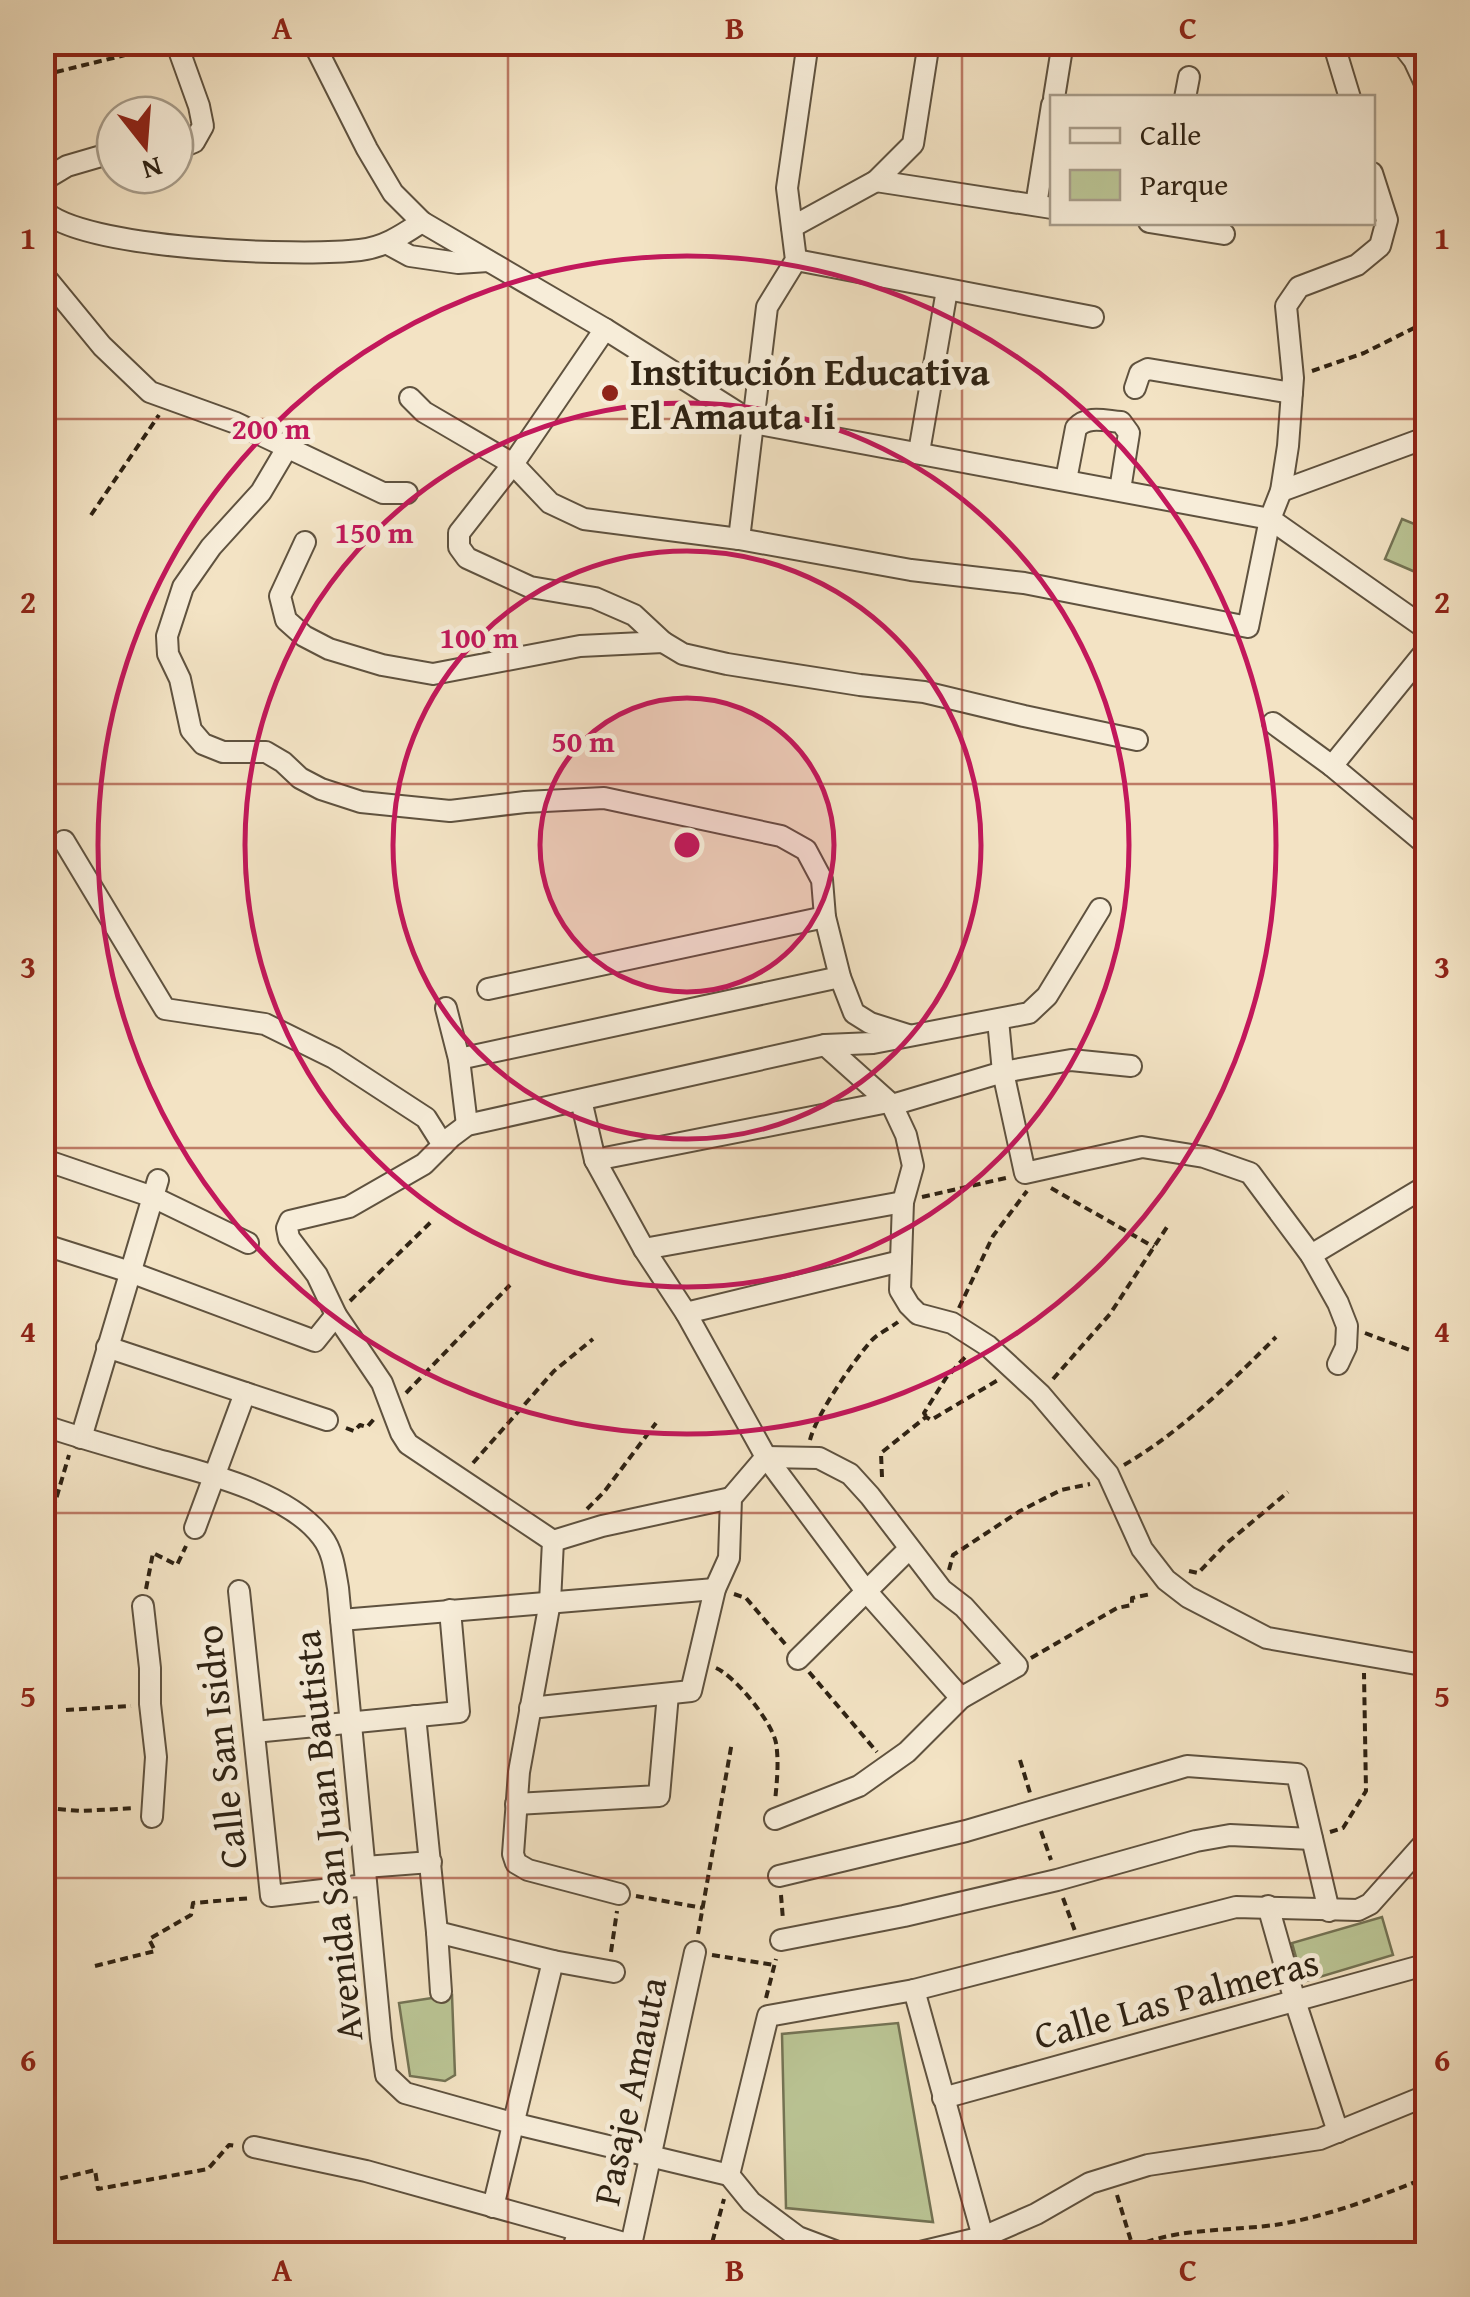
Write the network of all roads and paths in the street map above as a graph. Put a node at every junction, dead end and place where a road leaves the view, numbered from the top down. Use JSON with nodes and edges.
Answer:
{"nodes":[{"id":1,"x":313,"y":42,"type":"edge"},
{"id":2,"x":808,"y":42,"type":"edge"},
{"id":3,"x":929,"y":42,"type":"edge"},
{"id":4,"x":1063,"y":42,"type":"edge"},
{"id":5,"x":1334,"y":42,"type":"edge"},
{"id":6,"x":1400,"y":42,"type":"edge"},
{"id":7,"x":168,"y":45,"type":"edge"},
{"id":8,"x":56,"y":72,"type":"dead end"},
{"id":9,"x":1428,"y":90,"type":"edge"},
{"id":10,"x":193,"y":95,"type":"edge"},
{"id":11,"x":1054,"y":95,"type":"edge"},
{"id":12,"x":1349,"y":95,"type":"edge"},
{"id":13,"x":195,"y":98,"type":"edge"},
{"id":14,"x":1050,"y":130,"type":"edge"},
{"id":15,"x":195,"y":140,"type":"edge"},
{"id":16,"x":95,"y":158,"type":"edge"},
{"id":17,"x":42,"y":181,"type":"edge"},
{"id":18,"x":876,"y":182,"type":"junction"},
{"id":19,"x":1375,"y":182,"type":"edge"},
{"id":20,"x":1044,"y":207,"type":"edge"},
{"id":21,"x":42,"y":209,"type":"edge"},
{"id":22,"x":422,"y":222,"type":"junction"},
{"id":23,"x":1169,"y":225,"type":"edge"},
{"id":24,"x":792,"y":227,"type":"junction"},
{"id":25,"x":1224,"y":234,"type":"dead end"},
{"id":26,"x":388,"y":244,"type":"junction"},
{"id":27,"x":796,"y":260,"type":"junction"},
{"id":28,"x":489,"y":261,"type":"junction"},
{"id":29,"x":42,"y":273,"type":"edge"},
{"id":30,"x":947,"y":290,"type":"junction"},
{"id":31,"x":1093,"y":317,"type":"dead end"},
{"id":32,"x":1428,"y":321,"type":"edge"},
{"id":33,"x":605,"y":329,"type":"junction"},
{"id":34,"x":1293,"y":385,"type":"junction"},
{"id":35,"x":1135,"y":388,"type":"dead end"},
{"id":36,"x":410,"y":398,"type":"dead end"},
{"id":37,"x":170,"y":399,"type":"junction"},
{"id":38,"x":754,"y":422,"type":"junction"},
{"id":39,"x":1428,"y":437,"type":"edge"},
{"id":40,"x":287,"y":448,"type":"junction"},
{"id":41,"x":919,"y":452,"type":"junction"},
{"id":42,"x":513,"y":464,"type":"junction"},
{"id":43,"x":1066,"y":480,"type":"junction"},
{"id":44,"x":1120,"y":490,"type":"junction"},
{"id":45,"x":1281,"y":491,"type":"junction"},
{"id":46,"x":407,"y":494,"type":"dead end"},
{"id":47,"x":91,"y":514,"type":"dead end"},
{"id":48,"x":1270,"y":519,"type":"junction"},
{"id":49,"x":739,"y":539,"type":"junction"},
{"id":50,"x":305,"y":542,"type":"dead end"},
{"id":51,"x":1428,"y":630,"type":"edge"},
{"id":52,"x":663,"y":642,"type":"junction"},
{"id":53,"x":1428,"y":648,"type":"edge"},
{"id":54,"x":1273,"y":723,"type":"dead end"},
{"id":55,"x":1138,"y":740,"type":"dead end"},
{"id":56,"x":1332,"y":766,"type":"junction"},
{"id":57,"x":64,"y":841,"type":"dead end"},
{"id":58,"x":1428,"y":846,"type":"edge"},
{"id":59,"x":1100,"y":908,"type":"dead end"},
{"id":60,"x":826,"y":918,"type":"junction"},
{"id":61,"x":840,"y":977,"type":"junction"},
{"id":62,"x":488,"y":988,"type":"dead end"},
{"id":63,"x":446,"y":1008,"type":"dead end"},
{"id":64,"x":998,"y":1020,"type":"junction"},
{"id":65,"x":910,"y":1036,"type":"junction"},
{"id":66,"x":824,"y":1046,"type":"junction"},
{"id":67,"x":458,"y":1059,"type":"junction"},
{"id":68,"x":1131,"y":1066,"type":"dead end"},
{"id":69,"x":1003,"y":1072,"type":"junction"},
{"id":70,"x":581,"y":1100,"type":"junction"},
{"id":71,"x":890,"y":1104,"type":"junction"},
{"id":72,"x":467,"y":1125,"type":"junction"},
{"id":73,"x":443,"y":1145,"type":"junction"},
{"id":74,"x":42,"y":1159,"type":"edge"},
{"id":75,"x":595,"y":1160,"type":"junction"},
{"id":76,"x":1030,"y":1176,"type":"junction"},
{"id":77,"x":1428,"y":1185,"type":"edge"},
{"id":78,"x":155,"y":1189,"type":"junction"},
{"id":79,"x":903,"y":1202,"type":"junction"},
{"id":80,"x":432,"y":1221,"type":"dead end"},
{"id":81,"x":1167,"y":1227,"type":"dead end"},
{"id":82,"x":248,"y":1243,"type":"dead end"},
{"id":83,"x":42,"y":1244,"type":"edge"},
{"id":84,"x":1154,"y":1248,"type":"junction"},
{"id":85,"x":644,"y":1249,"type":"junction"},
{"id":86,"x":1311,"y":1255,"type":"junction"},
{"id":87,"x":901,"y":1262,"type":"junction"},
{"id":88,"x":130,"y":1272,"type":"junction"},
{"id":89,"x":510,"y":1285,"type":"dead end"},
{"id":90,"x":909,"y":1305,"type":"junction"},
{"id":91,"x":686,"y":1313,"type":"junction"},
{"id":92,"x":336,"y":1315,"type":"junction"},
{"id":93,"x":952,"y":1323,"type":"junction"},
{"id":94,"x":1347,"y":1326,"type":"junction"},
{"id":95,"x":1276,"y":1337,"type":"dead end"},
{"id":96,"x":593,"y":1339,"type":"dead end"},
{"id":97,"x":980,"y":1341,"type":"junction"},
{"id":98,"x":107,"y":1348,"type":"junction"},
{"id":99,"x":1428,"y":1358,"type":"edge"},
{"id":100,"x":1338,"y":1364,"type":"dead end"},
{"id":101,"x":1015,"y":1370,"type":"junction"},
{"id":102,"x":244,"y":1393,"type":"junction"},
{"id":103,"x":1040,"y":1394,"type":"junction"},
{"id":104,"x":392,"y":1407,"type":"junction"},
{"id":105,"x":926,"y":1417,"type":"junction"},
{"id":106,"x":328,"y":1420,"type":"joint"},
{"id":107,"x":656,"y":1423,"type":"dead end"},
{"id":108,"x":42,"y":1425,"type":"edge"},
{"id":109,"x":78,"y":1436,"type":"junction"},
{"id":110,"x":766,"y":1457,"type":"junction"},
{"id":111,"x":805,"y":1457,"type":"junction"},
{"id":112,"x":1108,"y":1474,"type":"junction"},
{"id":113,"x":216,"y":1476,"type":"junction"},
{"id":114,"x":460,"y":1478,"type":"junction"},
{"id":115,"x":1288,"y":1492,"type":"dead end"},
{"id":116,"x":731,"y":1498,"type":"junction"},
{"id":117,"x":873,"y":1500,"type":"junction"},
{"id":118,"x":579,"y":1516,"type":"dead end"},
{"id":119,"x":194,"y":1528,"type":"joint"},
{"id":120,"x":553,"y":1541,"type":"junction"},
{"id":121,"x":42,"y":1547,"type":"edge"},
{"id":122,"x":909,"y":1549,"type":"junction"},
{"id":123,"x":1428,"y":1558,"type":"edge"},
{"id":124,"x":1428,"y":1582,"type":"edge"},
{"id":125,"x":1170,"y":1583,"type":"junction"},
{"id":126,"x":714,"y":1589,"type":"junction"},
{"id":127,"x":942,"y":1590,"type":"junction"},
{"id":128,"x":239,"y":1591,"type":"dead end"},
{"id":129,"x":866,"y":1592,"type":"junction"},
{"id":130,"x":550,"y":1602,"type":"junction"},
{"id":131,"x":143,"y":1606,"type":"joint"},
{"id":132,"x":450,"y":1610,"type":"junction"},
{"id":133,"x":341,"y":1620,"type":"junction"},
{"id":134,"x":1371,"y":1655,"type":"junction"},
{"id":135,"x":798,"y":1659,"type":"dead end"},
{"id":136,"x":1017,"y":1666,"type":"junction"},
{"id":137,"x":1428,"y":1666,"type":"edge"},
{"id":138,"x":668,"y":1694,"type":"junction"},
{"id":139,"x":961,"y":1698,"type":"junction"},
{"id":140,"x":150,"y":1704,"type":"junction"},
{"id":141,"x":530,"y":1708,"type":"junction"},
{"id":142,"x":66,"y":1710,"type":"dead end"},
{"id":143,"x":415,"y":1716,"type":"junction"},
{"id":144,"x":350,"y":1722,"type":"junction"},
{"id":145,"x":254,"y":1732,"type":"junction"},
{"id":146,"x":732,"y":1742,"type":"dead end"},
{"id":147,"x":1020,"y":1760,"type":"dead end"},
{"id":148,"x":516,"y":1804,"type":"junction"},
{"id":149,"x":45,"y":1808,"type":"dead end"},
{"id":150,"x":1035,"y":1811,"type":"junction"},
{"id":151,"x":152,"y":1812,"type":"joint"},
{"id":152,"x":776,"y":1819,"type":"dead end"},
{"id":153,"x":1312,"y":1839,"type":"junction"},
{"id":154,"x":1428,"y":1839,"type":"edge"},
{"id":155,"x":430,"y":1862,"type":"junction"},
{"id":156,"x":365,"y":1876,"type":"junction"},
{"id":157,"x":780,"y":1876,"type":"dead end"},
{"id":158,"x":1057,"y":1880,"type":"junction"},
{"id":159,"x":620,"y":1894,"type":"junction"},
{"id":160,"x":271,"y":1896,"type":"junction"},
{"id":161,"x":1268,"y":1906,"type":"junction"},
{"id":162,"x":703,"y":1908,"type":"junction"},
{"id":163,"x":1329,"y":1910,"type":"junction"},
{"id":164,"x":437,"y":1932,"type":"junction"},
{"id":165,"x":781,"y":1940,"type":"dead end"},
{"id":166,"x":1081,"y":1946,"type":"junction"},
{"id":167,"x":695,"y":1952,"type":"junction"},
{"id":168,"x":554,"y":1960,"type":"junction"},
{"id":169,"x":1428,"y":1964,"type":"edge"},
{"id":170,"x":774,"y":1965,"type":"dead end"},
{"id":171,"x":94,"y":1966,"type":"dead end"},
{"id":172,"x":611,"y":1972,"type":"joint"},
{"id":173,"x":914,"y":1990,"type":"junction"},
{"id":174,"x":441,"y":1992,"type":"dead end"},
{"id":175,"x":1295,"y":2001,"type":"junction"},
{"id":176,"x":1428,"y":2095,"type":"edge"},
{"id":177,"x":943,"y":2098,"type":"junction"},
{"id":178,"x":512,"y":2123,"type":"junction"},
{"id":179,"x":1338,"y":2132,"type":"junction"},
{"id":180,"x":254,"y":2147,"type":"joint"},
{"id":181,"x":652,"y":2157,"type":"junction"},
{"id":182,"x":730,"y":2175,"type":"junction"},
{"id":183,"x":1112,"y":2176,"type":"junction"},
{"id":184,"x":1428,"y":2177,"type":"edge"},
{"id":185,"x":492,"y":2206,"type":"junction"},
{"id":186,"x":717,"y":2229,"type":"dead end"},
{"id":187,"x":579,"y":2231,"type":"junction"},
{"id":188,"x":983,"y":2238,"type":"junction"},
{"id":189,"x":1428,"y":2244,"type":"edge"},
{"id":190,"x":1132,"y":2248,"type":"junction"},
{"id":191,"x":42,"y":2252,"type":"edge"},
{"id":192,"x":571,"y":2254,"type":"edge"},
{"id":193,"x":709,"y":2254,"type":"edge"},
{"id":194,"x":843,"y":2254,"type":"edge"},
{"id":195,"x":912,"y":2254,"type":"edge"},
{"id":196,"x":1123,"y":2254,"type":"edge"},
{"id":197,"x":1135,"y":2254,"type":"edge"},
{"id":198,"x":1403,"y":2254,"type":"edge"}],
"edges":[{"from":1,"to":22,"type":"street"},
{"from":2,"to":24,"type":"street"},
{"from":3,"to":18,"type":"street"},
{"from":4,"to":11,"type":"street"},
{"from":5,"to":12,"type":"street"},
{"from":6,"to":9,"type":"street"},
{"from":7,"to":8,"type":"path"},
{"from":7,"to":10,"type":"street"},
{"from":13,"to":15,"type":"street"},
{"from":14,"to":20,"type":"street"},
{"from":16,"to":17,"type":"street"},
{"from":18,"to":20,"type":"street"},
{"from":18,"to":24,"type":"street"},
{"from":19,"to":34,"type":"street"},
{"from":21,"to":26,"type":"street"},
{"from":22,"to":26,"type":"street"},
{"from":22,"to":28,"type":"street"},
{"from":23,"to":25,"type":"street"},
{"from":24,"to":27,"type":"street"},
{"from":26,"to":28,"type":"street"},
{"from":27,"to":30,"type":"street"},
{"from":27,"to":38,"type":"street"},
{"from":28,"to":33,"type":"street"},
{"from":29,"to":37,"type":"street"},
{"from":30,"to":31,"type":"street"},
{"from":30,"to":41,"type":"street"},
{"from":32,"to":34,"type":"path"},
{"from":33,"to":38,"type":"street"},
{"from":33,"to":42,"type":"street"},
{"from":34,"to":35,"type":"street"},
{"from":34,"to":45,"type":"street"},
{"from":36,"to":42,"type":"street"},
{"from":37,"to":40,"type":"street"},
{"from":37,"to":47,"type":"path"},
{"from":38,"to":41,"type":"street"},
{"from":38,"to":49,"type":"street"},
{"from":39,"to":45,"type":"street"},
{"from":40,"to":46,"type":"street"},
{"from":40,"to":60,"type":"street"},
{"from":41,"to":43,"type":"street"},
{"from":42,"to":49,"type":"street"},
{"from":42,"to":52,"type":"street"},
{"from":43,"to":44,"type":"street"},
{"from":43,"to":44,"type":"street"},
{"from":44,"to":48,"type":"street"},
{"from":45,"to":48,"type":"street"},
{"from":48,"to":49,"type":"street"},
{"from":48,"to":51,"type":"street"},
{"from":50,"to":52,"type":"street"},
{"from":52,"to":55,"type":"street"},
{"from":53,"to":56,"type":"street"},
{"from":54,"to":56,"type":"street"},
{"from":56,"to":58,"type":"street"},
{"from":57,"to":73,"type":"street"},
{"from":59,"to":64,"type":"street"},
{"from":60,"to":61,"type":"street"},
{"from":60,"to":62,"type":"street"},
{"from":61,"to":65,"type":"street"},
{"from":61,"to":67,"type":"street"},
{"from":63,"to":67,"type":"street"},
{"from":64,"to":65,"type":"street"},
{"from":64,"to":69,"type":"street"},
{"from":65,"to":66,"type":"street"},
{"from":66,"to":70,"type":"street"},
{"from":66,"to":71,"type":"street"},
{"from":67,"to":72,"type":"street"},
{"from":68,"to":69,"type":"street"},
{"from":69,"to":71,"type":"street"},
{"from":69,"to":76,"type":"street"},
{"from":70,"to":72,"type":"street"},
{"from":70,"to":75,"type":"street"},
{"from":71,"to":75,"type":"street"},
{"from":71,"to":79,"type":"street"},
{"from":72,"to":73,"type":"street"},
{"from":73,"to":92,"type":"street"},
{"from":74,"to":78,"type":"street"},
{"from":75,"to":85,"type":"street"},
{"from":76,"to":79,"type":"path"},
{"from":76,"to":84,"type":"path"},
{"from":76,"to":86,"type":"street"},
{"from":76,"to":93,"type":"path"},
{"from":77,"to":86,"type":"street"},
{"from":78,"to":82,"type":"street"},
{"from":78,"to":88,"type":"street"},
{"from":79,"to":85,"type":"street"},
{"from":79,"to":87,"type":"street"},
{"from":80,"to":92,"type":"path"},
{"from":81,"to":84,"type":"path"},
{"from":83,"to":88,"type":"street"},
{"from":84,"to":103,"type":"path"},
{"from":85,"to":91,"type":"street"},
{"from":86,"to":94,"type":"street"},
{"from":87,"to":90,"type":"street"},
{"from":87,"to":91,"type":"street"},
{"from":88,"to":92,"type":"street"},
{"from":88,"to":98,"type":"street"},
{"from":89,"to":104,"type":"path"},
{"from":90,"to":93,"type":"street"},
{"from":90,"to":111,"type":"path"},
{"from":91,"to":110,"type":"street"},
{"from":92,"to":104,"type":"street"},
{"from":93,"to":97,"type":"street"},
{"from":94,"to":99,"type":"path"},
{"from":94,"to":100,"type":"street"},
{"from":95,"to":112,"type":"path"},
{"from":96,"to":114,"type":"path"},
{"from":97,"to":101,"type":"street"},
{"from":97,"to":105,"type":"path"},
{"from":98,"to":102,"type":"street"},
{"from":98,"to":109,"type":"street"},
{"from":101,"to":103,"type":"street"},
{"from":101,"to":105,"type":"path"},
{"from":102,"to":106,"type":"street"},
{"from":102,"to":113,"type":"street"},
{"from":103,"to":112,"type":"street"},
{"from":104,"to":106,"type":"path"},
{"from":104,"to":114,"type":"street"},
{"from":105,"to":117,"type":"path"},
{"from":107,"to":118,"type":"path"},
{"from":108,"to":109,"type":"street","name":"Avenida San Juan Bautista"},
{"from":109,"to":113,"type":"street","name":"Avenida San Juan Bautista"},
{"from":109,"to":121,"type":"path"},
{"from":110,"to":111,"type":"street"},
{"from":110,"to":116,"type":"street"},
{"from":110,"to":129,"type":"street"},
{"from":111,"to":117,"type":"street"},
{"from":112,"to":125,"type":"street"},
{"from":112,"to":127,"type":"path"},
{"from":113,"to":119,"type":"street"},
{"from":113,"to":133,"type":"street","name":"Avenida San Juan Bautista"},
{"from":114,"to":120,"type":"street"},
{"from":115,"to":125,"type":"path"},
{"from":116,"to":120,"type":"street"},
{"from":116,"to":126,"type":"street"},
{"from":117,"to":122,"type":"street"},
{"from":119,"to":131,"type":"path"},
{"from":120,"to":130,"type":"street"},
{"from":122,"to":127,"type":"street"},
{"from":122,"to":129,"type":"street"},
{"from":123,"to":124,"type":"path"},
{"from":125,"to":134,"type":"street"},
{"from":125,"to":136,"type":"path"},
{"from":126,"to":130,"type":"street"},
{"from":126,"to":138,"type":"street"},
{"from":127,"to":136,"type":"street"},
{"from":128,"to":145,"type":"street","name":"Calle San Isidro"},
{"from":129,"to":135,"type":"street"},
{"from":129,"to":139,"type":"street"},
{"from":130,"to":132,"type":"street"},
{"from":130,"to":141,"type":"street"},
{"from":131,"to":140,"type":"street"},
{"from":132,"to":133,"type":"street"},
{"from":132,"to":143,"type":"street"},
{"from":133,"to":144,"type":"street","name":"Avenida San Juan Bautista"},
{"from":134,"to":137,"type":"street"},
{"from":134,"to":153,"type":"path"},
{"from":136,"to":139,"type":"street"},
{"from":138,"to":141,"type":"street"},
{"from":138,"to":148,"type":"street"},
{"from":139,"to":152,"type":"street"},
{"from":140,"to":142,"type":"path"},
{"from":140,"to":151,"type":"street"},
{"from":141,"to":148,"type":"street"},
{"from":143,"to":144,"type":"street"},
{"from":143,"to":155,"type":"street"},
{"from":144,"to":145,"type":"street"},
{"from":144,"to":156,"type":"street","name":"Avenida San Juan Bautista"},
{"from":145,"to":160,"type":"street","name":"Calle San Isidro"},
{"from":146,"to":162,"type":"path"},
{"from":147,"to":150,"type":"path"},
{"from":148,"to":159,"type":"street"},
{"from":149,"to":151,"type":"path"},
{"from":150,"to":153,"type":"street"},
{"from":150,"to":157,"type":"street"},
{"from":150,"to":158,"type":"path"},
{"from":153,"to":158,"type":"street"},
{"from":153,"to":163,"type":"street"},
{"from":154,"to":163,"type":"street"},
{"from":155,"to":156,"type":"street"},
{"from":155,"to":164,"type":"street"},
{"from":156,"to":160,"type":"street"},
{"from":156,"to":178,"type":"street","name":"Avenida San Juan Bautista"},
{"from":158,"to":165,"type":"street"},
{"from":158,"to":166,"type":"path"},
{"from":159,"to":162,"type":"path"},
{"from":159,"to":172,"type":"path"},
{"from":160,"to":171,"type":"path"},
{"from":161,"to":163,"type":"street"},
{"from":161,"to":166,"type":"street"},
{"from":161,"to":175,"type":"street"},
{"from":162,"to":167,"type":"path"},
{"from":164,"to":168,"type":"street"},
{"from":164,"to":174,"type":"street"},
{"from":166,"to":173,"type":"street"},
{"from":167,"to":170,"type":"path"},
{"from":167,"to":181,"type":"street","name":"Pasaje Amauta"},
{"from":168,"to":172,"type":"street"},
{"from":168,"to":178,"type":"street"},
{"from":169,"to":175,"type":"street","name":"Calle Las Palmeras"},
{"from":173,"to":177,"type":"street"},
{"from":173,"to":182,"type":"street"},
{"from":175,"to":177,"type":"street","name":"Calle Las Palmeras"},
{"from":175,"to":179,"type":"street"},
{"from":176,"to":179,"type":"street"},
{"from":177,"to":188,"type":"street"},
{"from":178,"to":181,"type":"street","name":"Avenida San Juan Bautista"},
{"from":178,"to":185,"type":"street"},
{"from":179,"to":183,"type":"street"},
{"from":180,"to":185,"type":"street"},
{"from":180,"to":191,"type":"path"},
{"from":181,"to":182,"type":"street","name":"Avenida San Juan Bautista"},
{"from":181,"to":187,"type":"street","name":"Pasaje Amauta"},
{"from":182,"to":194,"type":"street"},
{"from":183,"to":188,"type":"street"},
{"from":183,"to":190,"type":"path"},
{"from":184,"to":190,"type":"path"},
{"from":185,"to":187,"type":"street"},
{"from":186,"to":193,"type":"path"},
{"from":187,"to":192,"type":"street"},
{"from":188,"to":195,"type":"street"},
{"from":189,"to":198,"type":"path"},
{"from":190,"to":196,"type":"path"},
{"from":190,"to":197,"type":"path"}]}
